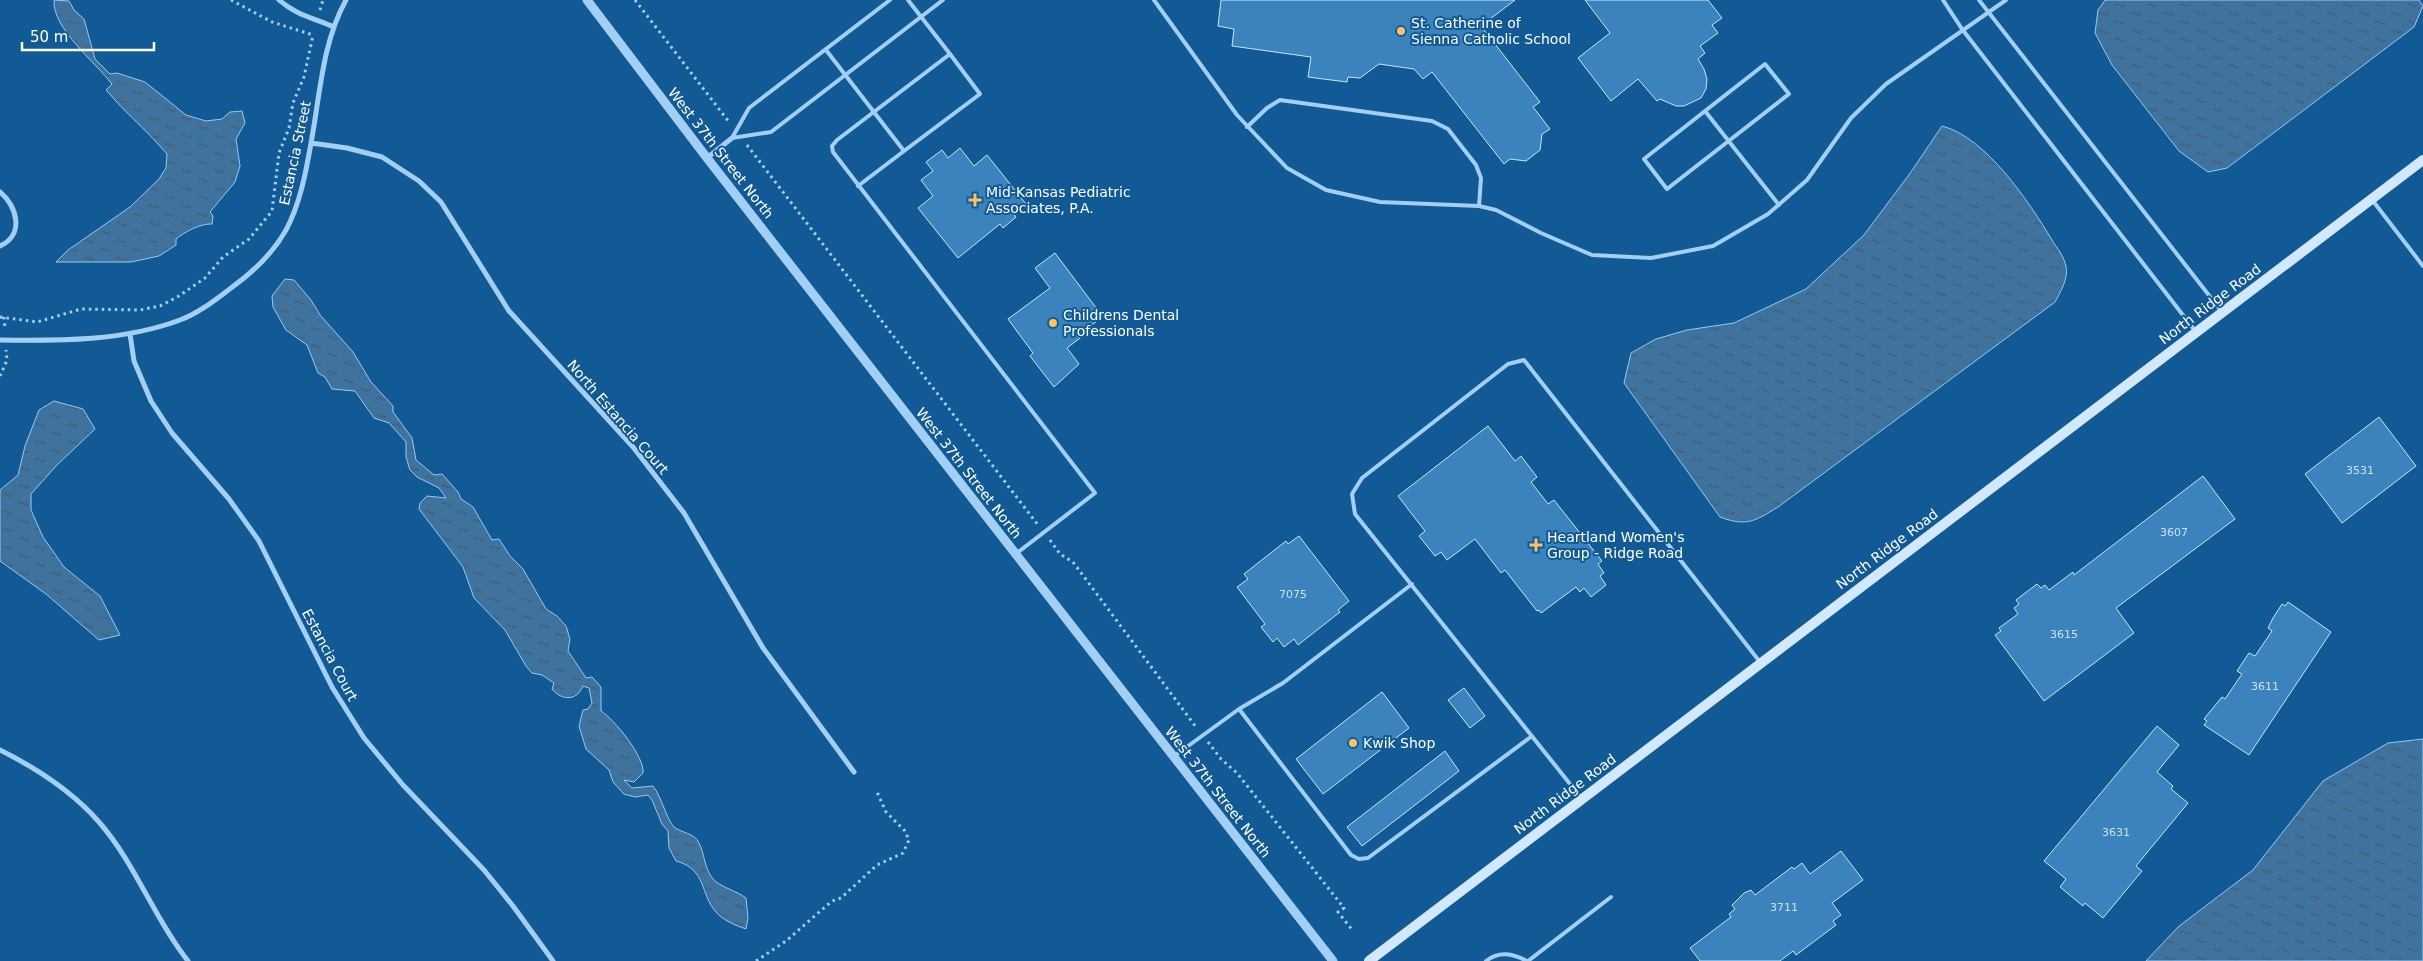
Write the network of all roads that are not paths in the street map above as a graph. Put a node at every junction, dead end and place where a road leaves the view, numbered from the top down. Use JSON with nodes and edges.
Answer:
{"nodes":[{"id":1,"x":279,"y":0,"type":"edge"},
{"id":2,"x":345,"y":0,"type":"edge"},
{"id":3,"x":586,"y":0,"type":"edge"},
{"id":4,"x":890,"y":0,"type":"edge"},
{"id":5,"x":908,"y":0,"type":"edge"},
{"id":6,"x":943,"y":0,"type":"edge"},
{"id":7,"x":1154,"y":0,"type":"edge"},
{"id":8,"x":1943,"y":0,"type":"edge"},
{"id":9,"x":1979,"y":0,"type":"edge"},
{"id":10,"x":2006,"y":0,"type":"edge"},
{"id":11,"x":1990,"y":12,"type":"junction"},
{"id":12,"x":921,"y":17,"type":"junction"},
{"id":13,"x":334,"y":27,"type":"junction"},
{"id":14,"x":1962,"y":29,"type":"junction"},
{"id":15,"x":826,"y":50,"type":"junction"},
{"id":16,"x":950,"y":54,"type":"junction"},
{"id":17,"x":844,"y":74,"type":"junction"},
{"id":18,"x":874,"y":111,"type":"junction"},
{"id":19,"x":1705,"y":111,"type":"junction"},
{"id":20,"x":1247,"y":127,"type":"junction"},
{"id":21,"x":732,"y":138,"type":"junction"},
{"id":22,"x":1729,"y":141,"type":"junction"},
{"id":23,"x":311,"y":143,"type":"junction"},
{"id":24,"x":904,"y":151,"type":"junction"},
{"id":25,"x":707,"y":158,"type":"junction"},
{"id":26,"x":2423,"y":160,"type":"edge"},
{"id":27,"x":858,"y":186,"type":"junction"},
{"id":28,"x":0,"y":192,"type":"edge"},
{"id":29,"x":2371,"y":199,"type":"junction"},
{"id":30,"x":1779,"y":205,"type":"junction"},
{"id":31,"x":1479,"y":206,"type":"junction"},
{"id":32,"x":0,"y":246,"type":"edge"},
{"id":33,"x":2423,"y":266,"type":"edge"},
{"id":34,"x":2222,"y":312,"type":"junction"},
{"id":35,"x":2196,"y":332,"type":"junction"},
{"id":36,"x":130,"y":334,"type":"junction"},
{"id":37,"x":0,"y":340,"type":"edge"},
{"id":38,"x":1015,"y":554,"type":"junction"},
{"id":39,"x":1412,"y":584,"type":"junction"},
{"id":40,"x":1761,"y":662,"type":"junction"},
{"id":41,"x":1239,"y":709,"type":"junction"},
{"id":42,"x":1532,"y":736,"type":"junction"},
{"id":43,"x":0,"y":750,"type":"edge"},
{"id":44,"x":1173,"y":757,"type":"junction"},
{"id":45,"x":854,"y":772,"type":"dead end"},
{"id":46,"x":1582,"y":799,"type":"junction"},
{"id":47,"x":1611,"y":897,"type":"dead end"},
{"id":48,"x":188,"y":961,"type":"edge"},
{"id":49,"x":553,"y":961,"type":"edge"},
{"id":50,"x":1332,"y":961,"type":"edge"},
{"id":51,"x":1369,"y":961,"type":"edge"},
{"id":52,"x":1486,"y":961,"type":"edge"},
{"id":53,"x":1528,"y":961,"type":"edge"}],
"edges":[{"from":1,"to":13,"type":"street"},
{"from":2,"to":13,"type":"street","name":"Estancia Street"},
{"from":3,"to":25,"type":"street","name":"West 37th Street North"},
{"from":4,"to":15,"type":"lane"},
{"from":5,"to":12,"type":"lane"},
{"from":6,"to":12,"type":"lane"},
{"from":7,"to":20,"type":"lane"},
{"from":8,"to":14,"type":"lane"},
{"from":9,"to":11,"type":"lane"},
{"from":10,"to":11,"type":"lane"},
{"from":11,"to":14,"type":"lane"},
{"from":11,"to":34,"type":"lane"},
{"from":12,"to":16,"type":"lane"},
{"from":12,"to":17,"type":"lane"},
{"from":13,"to":23,"type":"street","name":"Estancia Street"},
{"from":14,"to":30,"type":"lane"},
{"from":14,"to":35,"type":"lane"},
{"from":15,"to":17,"type":"lane"},
{"from":15,"to":21,"type":"lane"},
{"from":16,"to":18,"type":"lane"},
{"from":16,"to":24,"type":"lane"},
{"from":17,"to":18,"type":"lane"},
{"from":17,"to":21,"type":"lane"},
{"from":18,"to":24,"type":"lane"},
{"from":18,"to":27,"type":"lane"},
{"from":19,"to":22,"type":"lane"},
{"from":19,"to":22,"type":"lane"},
{"from":19,"to":22,"type":"lane"},
{"from":20,"to":31,"type":"lane"},
{"from":20,"to":31,"type":"lane"},
{"from":21,"to":25,"type":"street"},
{"from":22,"to":30,"type":"lane"},
{"from":23,"to":36,"type":"street","name":"Estancia Street"},
{"from":23,"to":45,"type":"street","name":"North Estancia Court"},
{"from":24,"to":27,"type":"lane"},
{"from":25,"to":38,"type":"street","name":"West 37th Street North"},
{"from":26,"to":29,"type":"main road","name":"North Ridge Road"},
{"from":27,"to":38,"type":"lane"},
{"from":28,"to":32,"type":"street"},
{"from":29,"to":33,"type":"lane"},
{"from":29,"to":34,"type":"main road","name":"North Ridge Road"},
{"from":30,"to":31,"type":"lane"},
{"from":34,"to":35,"type":"main road","name":"North Ridge Road"},
{"from":35,"to":40,"type":"main road","name":"North Ridge Road"},
{"from":36,"to":37,"type":"street","name":"Estancia Street"},
{"from":36,"to":49,"type":"street","name":"Estancia Court"},
{"from":38,"to":44,"type":"street","name":"West 37th Street North"},
{"from":39,"to":40,"type":"lane"},
{"from":39,"to":41,"type":"lane"},
{"from":39,"to":42,"type":"lane"},
{"from":40,"to":46,"type":"main road","name":"North Ridge Road"},
{"from":41,"to":42,"type":"lane"},
{"from":41,"to":44,"type":"lane"},
{"from":42,"to":46,"type":"lane"},
{"from":43,"to":48,"type":"street"},
{"from":44,"to":50,"type":"street","name":"West 37th Street North"},
{"from":46,"to":51,"type":"main road","name":"North Ridge Road"},
{"from":47,"to":53,"type":"lane"},
{"from":52,"to":53,"type":"lane"}]}
